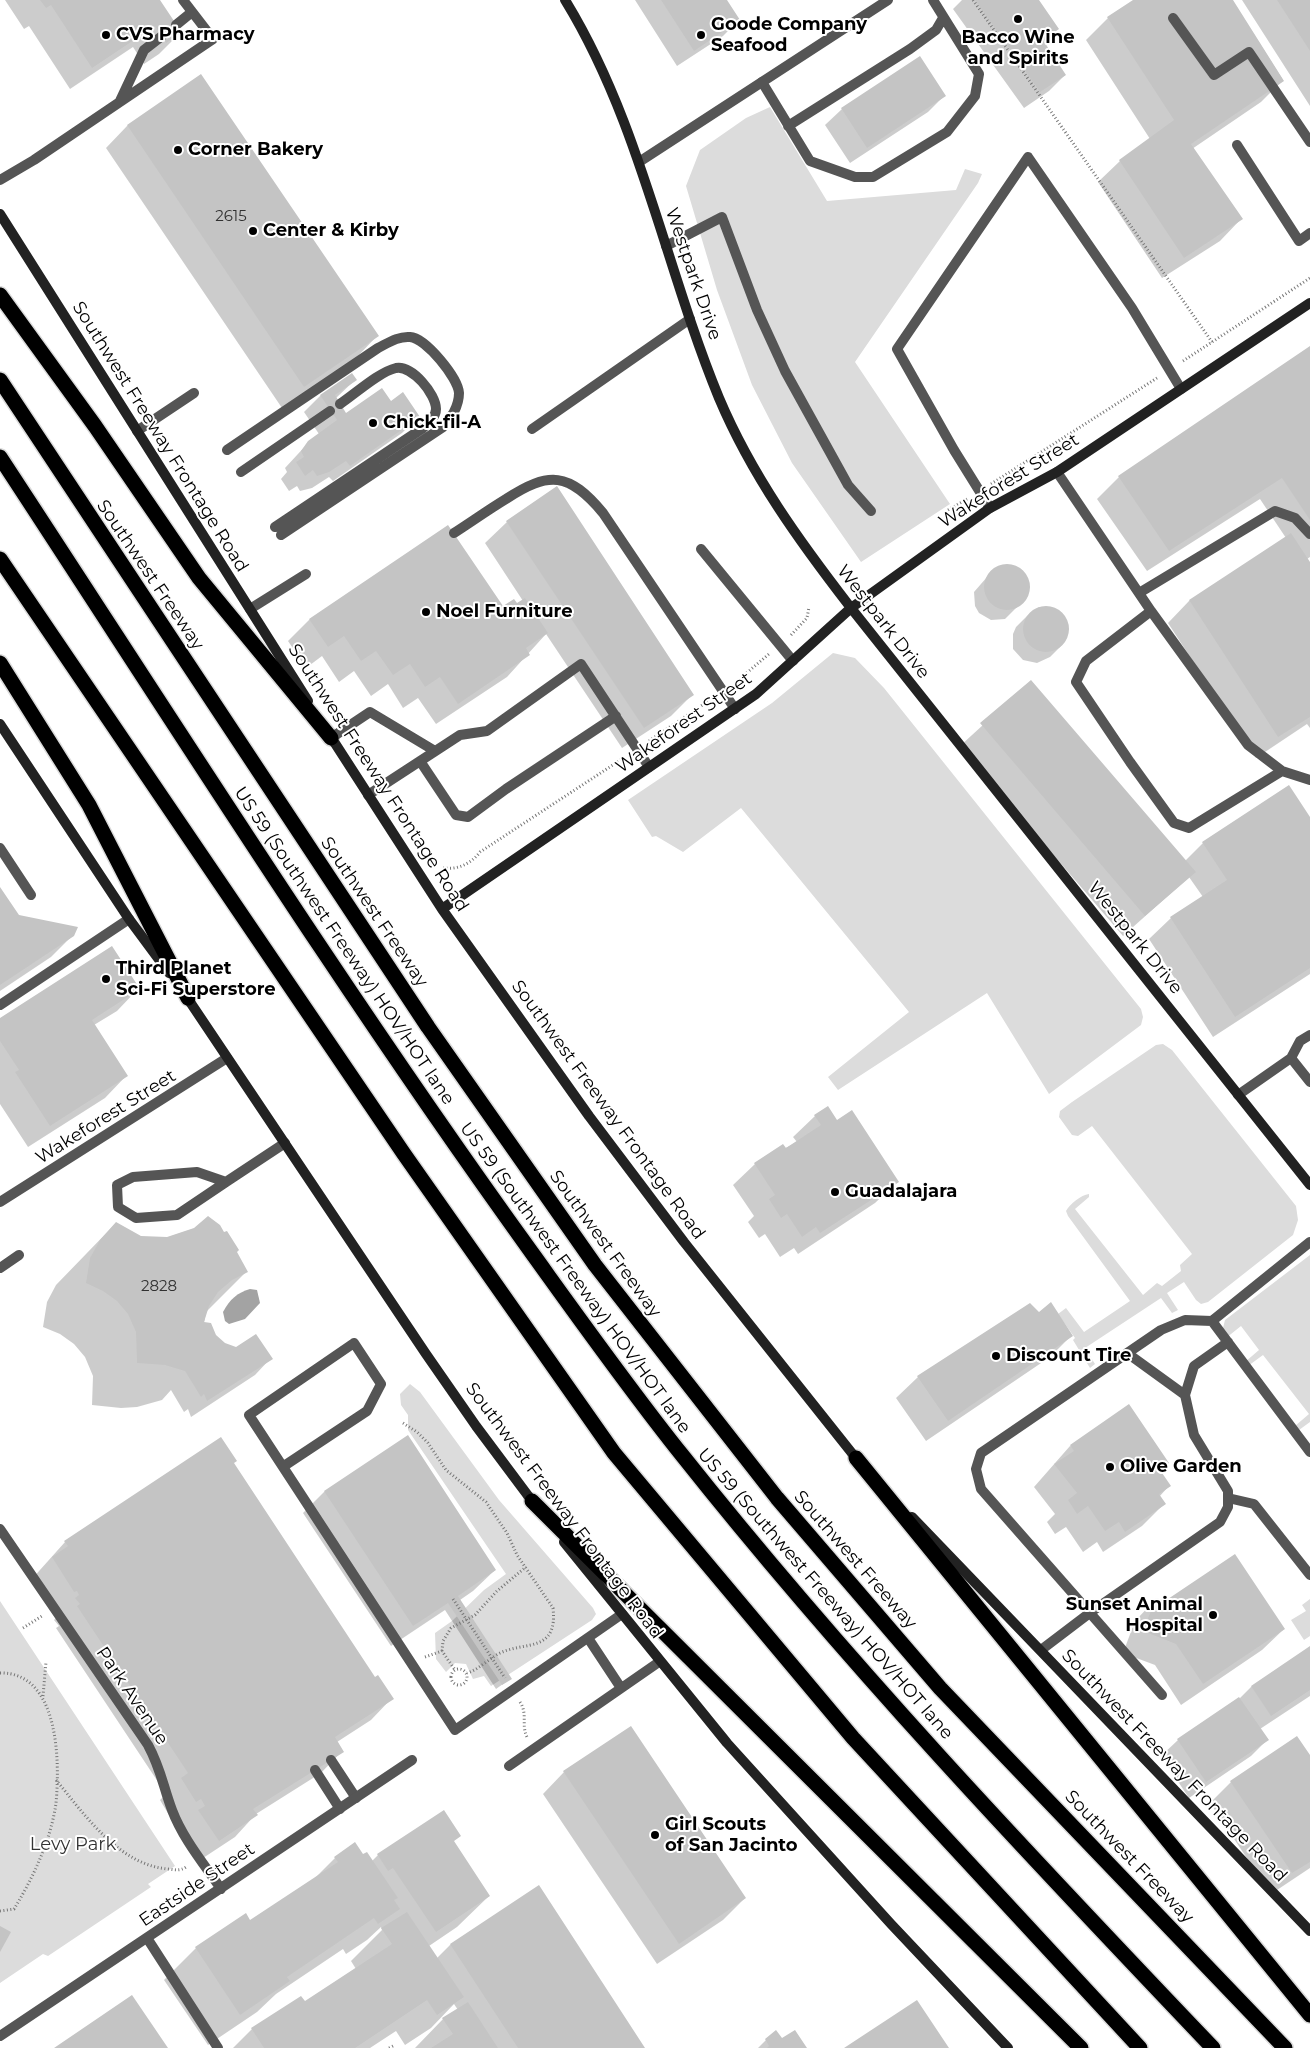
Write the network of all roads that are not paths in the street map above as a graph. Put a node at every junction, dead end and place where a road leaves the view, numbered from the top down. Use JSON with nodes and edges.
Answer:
{"nodes":[{"id":1,"x":183,"y":0,"type":"edge"},
{"id":2,"x":565,"y":0,"type":"edge"},
{"id":3,"x":888,"y":0,"type":"edge"},
{"id":4,"x":933,"y":0,"type":"edge"},
{"id":5,"x":192,"y":12,"type":"junction"},
{"id":6,"x":943,"y":18,"type":"junction"},
{"id":7,"x":1173,"y":18,"type":"dead end"},
{"id":8,"x":176,"y":25,"type":"dead end"},
{"id":9,"x":162,"y":36,"type":"dead end"},
{"id":10,"x":762,"y":82,"type":"junction"},
{"id":11,"x":119,"y":102,"type":"junction"},
{"id":12,"x":788,"y":126,"type":"junction"},
{"id":13,"x":1310,"y":142,"type":"edge"},
{"id":14,"x":1236,"y":145,"type":"dead end"},
{"id":15,"x":638,"y":162,"type":"junction"},
{"id":16,"x":0,"y":180,"type":"edge"},
{"id":17,"x":0,"y":214,"type":"edge"},
{"id":18,"x":1310,"y":233,"type":"edge"},
{"id":19,"x":666,"y":246,"type":"junction"},
{"id":20,"x":0,"y":295,"type":"edge"},
{"id":21,"x":1310,"y":303,"type":"edge"},
{"id":22,"x":690,"y":319,"type":"junction"},
{"id":23,"x":0,"y":380,"type":"edge"},
{"id":24,"x":1181,"y":389,"type":"junction"},
{"id":25,"x":194,"y":393,"type":"dead end"},
{"id":26,"x":340,"y":404,"type":"dead end"},
{"id":27,"x":330,"y":410,"type":"dead end"},
{"id":28,"x":532,"y":429,"type":"dead end"},
{"id":29,"x":137,"y":431,"type":"junction"},
{"id":30,"x":227,"y":450,"type":"dead end"},
{"id":31,"x":0,"y":457,"type":"edge"},
{"id":32,"x":241,"y":472,"type":"dead end"},
{"id":33,"x":1057,"y":472,"type":"junction"},
{"id":34,"x":990,"y":508,"type":"junction"},
{"id":35,"x":871,"y":511,"type":"dead end"},
{"id":36,"x":454,"y":533,"type":"dead end"},
{"id":37,"x":1310,"y":534,"type":"edge"},
{"id":38,"x":701,"y":548,"type":"dead end"},
{"id":39,"x":0,"y":559,"type":"edge"},
{"id":40,"x":306,"y":574,"type":"dead end"},
{"id":41,"x":1140,"y":593,"type":"junction"},
{"id":42,"x":852,"y":608,"type":"junction"},
{"id":43,"x":250,"y":609,"type":"junction"},
{"id":44,"x":1151,"y":611,"type":"junction"},
{"id":45,"x":793,"y":661,"type":"junction"},
{"id":46,"x":0,"y":663,"type":"edge"},
{"id":47,"x":735,"y":709,"type":"junction"},
{"id":48,"x":616,"y":716,"type":"junction"},
{"id":49,"x":0,"y":724,"type":"edge"},
{"id":50,"x":332,"y":738,"type":"junction"},
{"id":51,"x":435,"y":751,"type":"junction"},
{"id":52,"x":420,"y":761,"type":"junction"},
{"id":53,"x":649,"y":768,"type":"junction"},
{"id":54,"x":1282,"y":771,"type":"junction"},
{"id":55,"x":1310,"y":780,"type":"edge"},
{"id":56,"x":368,"y":795,"type":"junction"},
{"id":57,"x":0,"y":848,"type":"edge"},
{"id":58,"x":31,"y":895,"type":"dead end"},
{"id":59,"x":442,"y":909,"type":"junction"},
{"id":60,"x":129,"y":919,"type":"junction"},
{"id":61,"x":188,"y":998,"type":"junction"},
{"id":62,"x":0,"y":1005,"type":"edge"},
{"id":63,"x":1310,"y":1034,"type":"edge"},
{"id":64,"x":228,"y":1058,"type":"junction"},
{"id":65,"x":1291,"y":1058,"type":"junction"},
{"id":66,"x":1310,"y":1082,"type":"edge"},
{"id":67,"x":1238,"y":1095,"type":"junction"},
{"id":68,"x":285,"y":1143,"type":"junction"},
{"id":69,"x":226,"y":1182,"type":"junction"},
{"id":70,"x":1310,"y":1185,"type":"edge"},
{"id":71,"x":0,"y":1202,"type":"edge"},
{"id":72,"x":1310,"y":1242,"type":"edge"},
{"id":73,"x":19,"y":1255,"type":"dead end"},
{"id":74,"x":0,"y":1268,"type":"edge"},
{"id":75,"x":1212,"y":1321,"type":"junction"},
{"id":76,"x":1228,"y":1342,"type":"junction"},
{"id":77,"x":1127,"y":1353,"type":"junction"},
{"id":78,"x":1184,"y":1396,"type":"junction"},
{"id":79,"x":1310,"y":1452,"type":"edge"},
{"id":80,"x":856,"y":1458,"type":"junction"},
{"id":81,"x":284,"y":1466,"type":"junction"},
{"id":82,"x":1228,"y":1498,"type":"junction"},
{"id":83,"x":532,"y":1501,"type":"junction"},
{"id":84,"x":0,"y":1529,"type":"edge"},
{"id":85,"x":1310,"y":1575,"type":"edge"},
{"id":86,"x":1091,"y":1612,"type":"junction"},
{"id":87,"x":622,"y":1614,"type":"junction"},
{"id":88,"x":588,"y":1638,"type":"junction"},
{"id":89,"x":1041,"y":1650,"type":"junction"},
{"id":90,"x":659,"y":1662,"type":"junction"},
{"id":91,"x":621,"y":1688,"type":"junction"},
{"id":92,"x":1162,"y":1695,"type":"dead end"},
{"id":93,"x":331,"y":1760,"type":"dead end"},
{"id":94,"x":412,"y":1760,"type":"dead end"},
{"id":95,"x":508,"y":1766,"type":"dead end"},
{"id":96,"x":315,"y":1770,"type":"dead end"},
{"id":97,"x":356,"y":1798,"type":"junction"},
{"id":98,"x":340,"y":1808,"type":"junction"},
{"id":99,"x":221,"y":1889,"type":"junction"},
{"id":100,"x":1310,"y":1931,"type":"edge"},
{"id":101,"x":147,"y":1938,"type":"junction"},
{"id":102,"x":1310,"y":2014,"type":"edge"},
{"id":103,"x":0,"y":2036,"type":"edge"},
{"id":104,"x":218,"y":2048,"type":"edge"},
{"id":105,"x":1008,"y":2048,"type":"edge"},
{"id":106,"x":1081,"y":2048,"type":"edge"},
{"id":107,"x":1140,"y":2048,"type":"edge"},
{"id":108,"x":1213,"y":2048,"type":"edge"},
{"id":109,"x":1285,"y":2048,"type":"edge"}],
"edges":[{"from":1,"to":5,"type":"street"},
{"from":2,"to":15,"type":"main road","name":"Westpark Drive"},
{"from":3,"to":10,"type":"street"},
{"from":4,"to":6,"type":"street"},
{"from":5,"to":8,"type":"street"},
{"from":5,"to":11,"type":"street"},
{"from":6,"to":12,"type":"street"},
{"from":6,"to":12,"type":"street"},
{"from":7,"to":13,"type":"street"},
{"from":9,"to":11,"type":"street"},
{"from":10,"to":12,"type":"street"},
{"from":10,"to":15,"type":"street"},
{"from":11,"to":16,"type":"street"},
{"from":14,"to":18,"type":"street"},
{"from":15,"to":19,"type":"main road","name":"Westpark Drive"},
{"from":17,"to":29,"type":"main road","name":"Southwest Freeway Frontage Road"},
{"from":19,"to":22,"type":"main road","name":"Westpark Drive"},
{"from":19,"to":35,"type":"street"},
{"from":20,"to":50,"type":"highway"},
{"from":21,"to":24,"type":"main road","name":"Wakeforest Street"},
{"from":22,"to":28,"type":"street"},
{"from":22,"to":42,"type":"main road","name":"Westpark Drive"},
{"from":23,"to":109,"type":"highway","name":"Southwest Freeway"},
{"from":24,"to":33,"type":"main road","name":"Wakeforest Street"},
{"from":24,"to":34,"type":"street"},
{"from":25,"to":29,"type":"street"},
{"from":26,"to":30,"type":"street"},
{"from":27,"to":32,"type":"street"},
{"from":29,"to":43,"type":"main road","name":"Southwest Freeway Frontage Road"},
{"from":31,"to":108,"type":"highway","name":"US 59 (Southwest Freeway) HOV/HOT lane"},
{"from":33,"to":34,"type":"main road","name":"Wakeforest Street"},
{"from":33,"to":41,"type":"street"},
{"from":34,"to":42,"type":"main road","name":"Wakeforest Street"},
{"from":36,"to":47,"type":"street"},
{"from":37,"to":41,"type":"street"},
{"from":38,"to":45,"type":"street"},
{"from":39,"to":107,"type":"highway"},
{"from":40,"to":43,"type":"street"},
{"from":41,"to":44,"type":"street"},
{"from":42,"to":45,"type":"main road","name":"Wakeforest Street"},
{"from":42,"to":67,"type":"main road","name":"Westpark Drive"},
{"from":43,"to":50,"type":"main road","name":"Southwest Freeway Frontage Road"},
{"from":44,"to":54,"type":"street"},
{"from":44,"to":54,"type":"street"},
{"from":45,"to":47,"type":"main road","name":"Wakeforest Street"},
{"from":46,"to":61,"type":"highway"},
{"from":47,"to":53,"type":"main road","name":"Wakeforest Street"},
{"from":48,"to":51,"type":"street"},
{"from":48,"to":52,"type":"street"},
{"from":48,"to":53,"type":"street"},
{"from":49,"to":60,"type":"main road","name":"Southwest Freeway Frontage Road"},
{"from":50,"to":51,"type":"street"},
{"from":50,"to":56,"type":"main road","name":"Southwest Freeway Frontage Road"},
{"from":51,"to":52,"type":"street"},
{"from":52,"to":56,"type":"street"},
{"from":53,"to":59,"type":"main road","name":"Wakeforest Street"},
{"from":54,"to":55,"type":"street"},
{"from":56,"to":59,"type":"main road","name":"Southwest Freeway Frontage Road"},
{"from":57,"to":58,"type":"street"},
{"from":59,"to":80,"type":"main road","name":"Southwest Freeway Frontage Road"},
{"from":60,"to":61,"type":"main road","name":"Southwest Freeway Frontage Road"},
{"from":60,"to":62,"type":"street"},
{"from":61,"to":64,"type":"main road","name":"Southwest Freeway Frontage Road"},
{"from":63,"to":65,"type":"street"},
{"from":64,"to":68,"type":"main road","name":"Southwest Freeway Frontage Road"},
{"from":64,"to":71,"type":"street","name":"Wakeforest Street"},
{"from":65,"to":66,"type":"street"},
{"from":65,"to":67,"type":"street"},
{"from":67,"to":70,"type":"main road","name":"Westpark Drive"},
{"from":68,"to":69,"type":"street"},
{"from":68,"to":83,"type":"main road","name":"Southwest Freeway Frontage Road"},
{"from":69,"to":69,"type":"street"},
{"from":72,"to":75,"type":"street"},
{"from":73,"to":74,"type":"street"},
{"from":75,"to":76,"type":"street"},
{"from":75,"to":77,"type":"street"},
{"from":76,"to":78,"type":"street"},
{"from":76,"to":79,"type":"street"},
{"from":77,"to":78,"type":"street"},
{"from":77,"to":86,"type":"street"},
{"from":78,"to":82,"type":"street"},
{"from":80,"to":89,"type":"main road","name":"Southwest Freeway Frontage Road"},
{"from":80,"to":102,"type":"highway"},
{"from":81,"to":81,"type":"street"},
{"from":81,"to":88,"type":"street"},
{"from":82,"to":85,"type":"street"},
{"from":82,"to":86,"type":"street"},
{"from":83,"to":87,"type":"main road","name":"Southwest Freeway Frontage Road"},
{"from":83,"to":106,"type":"highway"},
{"from":84,"to":99,"type":"street","name":"Park Avenue"},
{"from":86,"to":89,"type":"street"},
{"from":86,"to":92,"type":"street"},
{"from":87,"to":88,"type":"street"},
{"from":87,"to":90,"type":"main road","name":"Southwest Freeway Frontage Road"},
{"from":88,"to":91,"type":"street"},
{"from":89,"to":100,"type":"main road","name":"Southwest Freeway Frontage Road"},
{"from":90,"to":91,"type":"street"},
{"from":90,"to":105,"type":"main road","name":"Southwest Freeway Frontage Road"},
{"from":91,"to":95,"type":"street"},
{"from":93,"to":97,"type":"street"},
{"from":94,"to":97,"type":"street","name":"Eastside Street"},
{"from":96,"to":98,"type":"street"},
{"from":97,"to":98,"type":"street","name":"Eastside Street"},
{"from":98,"to":99,"type":"street","name":"Eastside Street"},
{"from":99,"to":101,"type":"street","name":"Eastside Street"},
{"from":101,"to":103,"type":"street","name":"Eastside Street"},
{"from":101,"to":104,"type":"street"}]}
